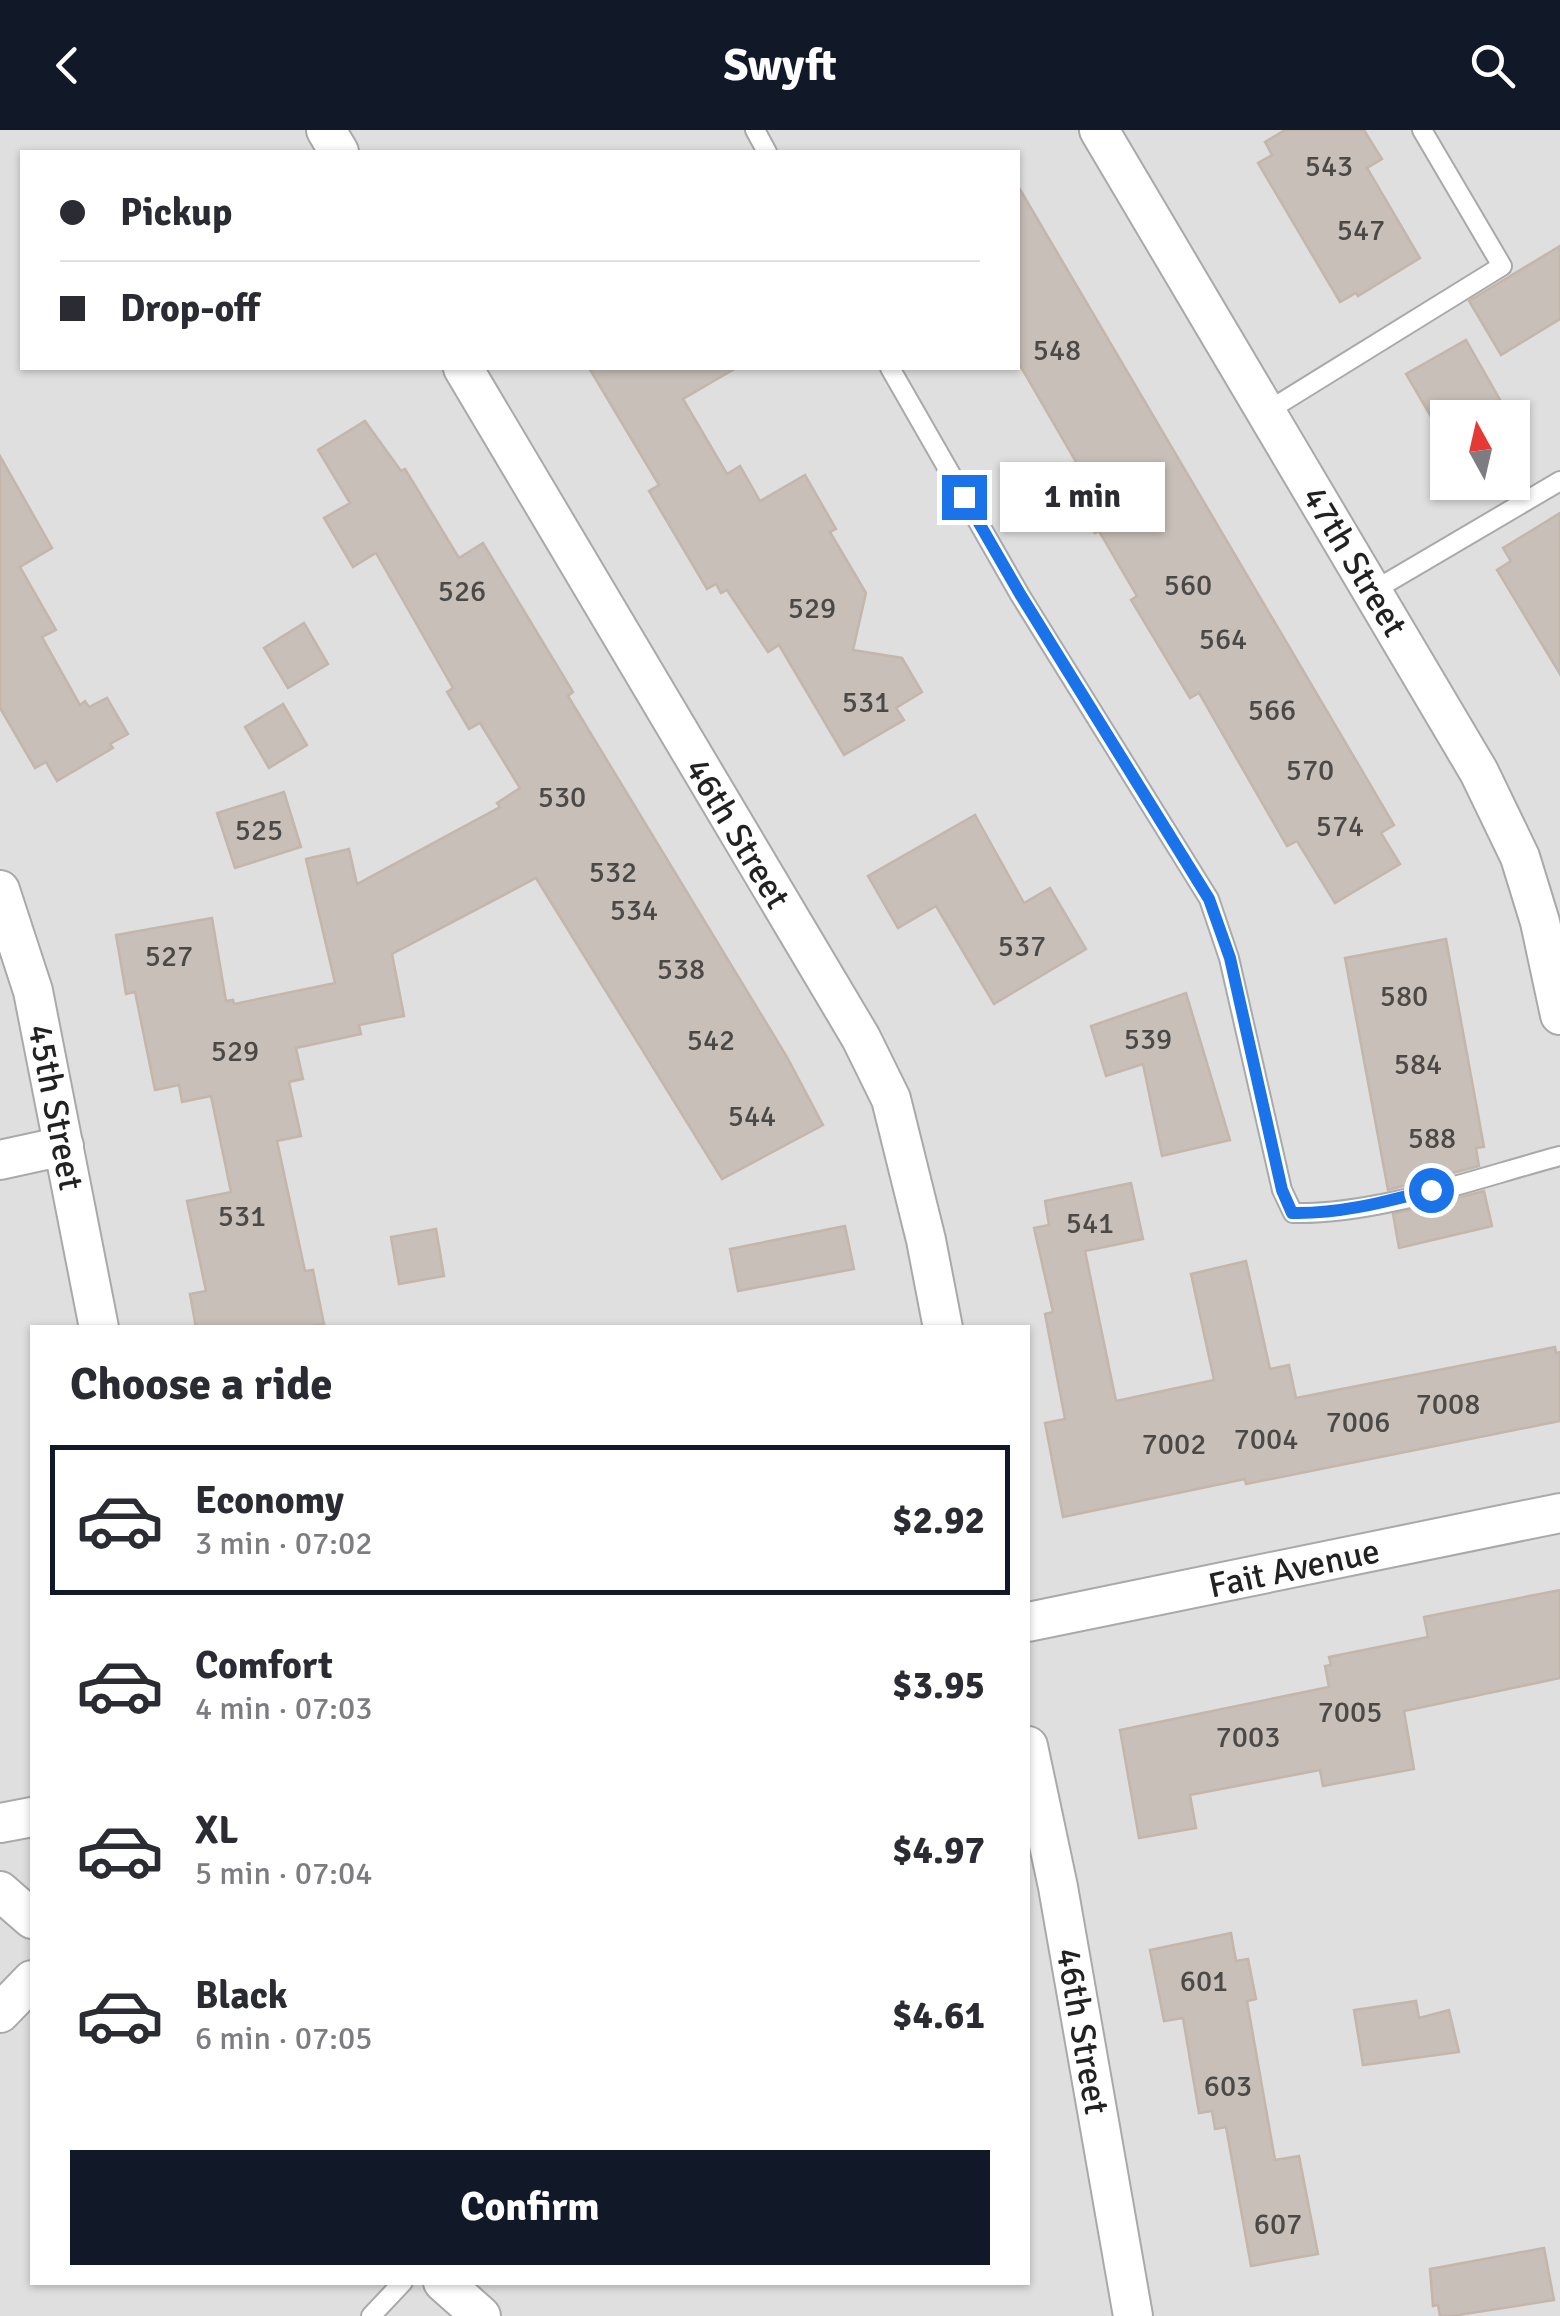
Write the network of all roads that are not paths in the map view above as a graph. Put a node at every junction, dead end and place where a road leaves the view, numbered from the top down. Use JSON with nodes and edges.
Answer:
{"nodes":[{"id":1,"x":1098,"y":130,"type":"edge"},
{"id":2,"x":1422,"y":130,"type":"edge"},
{"id":3,"x":464,"y":370,"type":"edge"},
{"id":4,"x":891,"y":370,"type":"edge"},
{"id":5,"x":1266,"y":412,"type":"junction"},
{"id":6,"x":1560,"y":482,"type":"edge"},
{"id":7,"x":1373,"y":592,"type":"junction"},
{"id":8,"x":0,"y":890,"type":"edge"},
{"id":9,"x":1560,"y":1015,"type":"edge"},
{"id":10,"x":64,"y":1146,"type":"junction"},
{"id":11,"x":1560,"y":1156,"type":"edge"},
{"id":12,"x":0,"y":1160,"type":"edge"},
{"id":13,"x":99,"y":1325,"type":"edge"},
{"id":14,"x":942,"y":1325,"type":"edge"},
{"id":15,"x":1560,"y":1513,"type":"edge"},
{"id":16,"x":1030,"y":1622,"type":"edge"},
{"id":17,"x":1030,"y":1755,"type":"edge"},
{"id":18,"x":30,"y":1817,"type":"edge"},
{"id":19,"x":0,"y":1823,"type":"edge"},
{"id":20,"x":0,"y":1891,"type":"edge"},
{"id":21,"x":30,"y":1917,"type":"edge"},
{"id":22,"x":30,"y":1982,"type":"edge"},
{"id":23,"x":0,"y":2012,"type":"edge"},
{"id":24,"x":401,"y":2285,"type":"edge"},
{"id":25,"x":446,"y":2285,"type":"edge"},
{"id":26,"x":371,"y":2316,"type":"edge"},
{"id":27,"x":481,"y":2316,"type":"edge"},
{"id":28,"x":1132,"y":2316,"type":"edge"}],
"edges":[{"from":1,"to":5,"type":"street","name":"47th Street"},
{"from":2,"to":5,"type":"lane"},
{"from":3,"to":14,"type":"street","name":"46th Street"},
{"from":4,"to":11,"type":"lane"},
{"from":5,"to":7,"type":"street","name":"47th Street"},
{"from":6,"to":7,"type":"lane"},
{"from":7,"to":9,"type":"street","name":"47th Street"},
{"from":8,"to":10,"type":"street","name":"45th Street"},
{"from":10,"to":12,"type":"street"},
{"from":10,"to":13,"type":"street","name":"45th Street"},
{"from":15,"to":16,"type":"street","name":"Fait Avenue"},
{"from":17,"to":28,"type":"street","name":"46th Street"},
{"from":18,"to":19,"type":"street"},
{"from":20,"to":21,"type":"street"},
{"from":22,"to":23,"type":"street"},
{"from":24,"to":26,"type":"lane"},
{"from":25,"to":27,"type":"street"}]}
